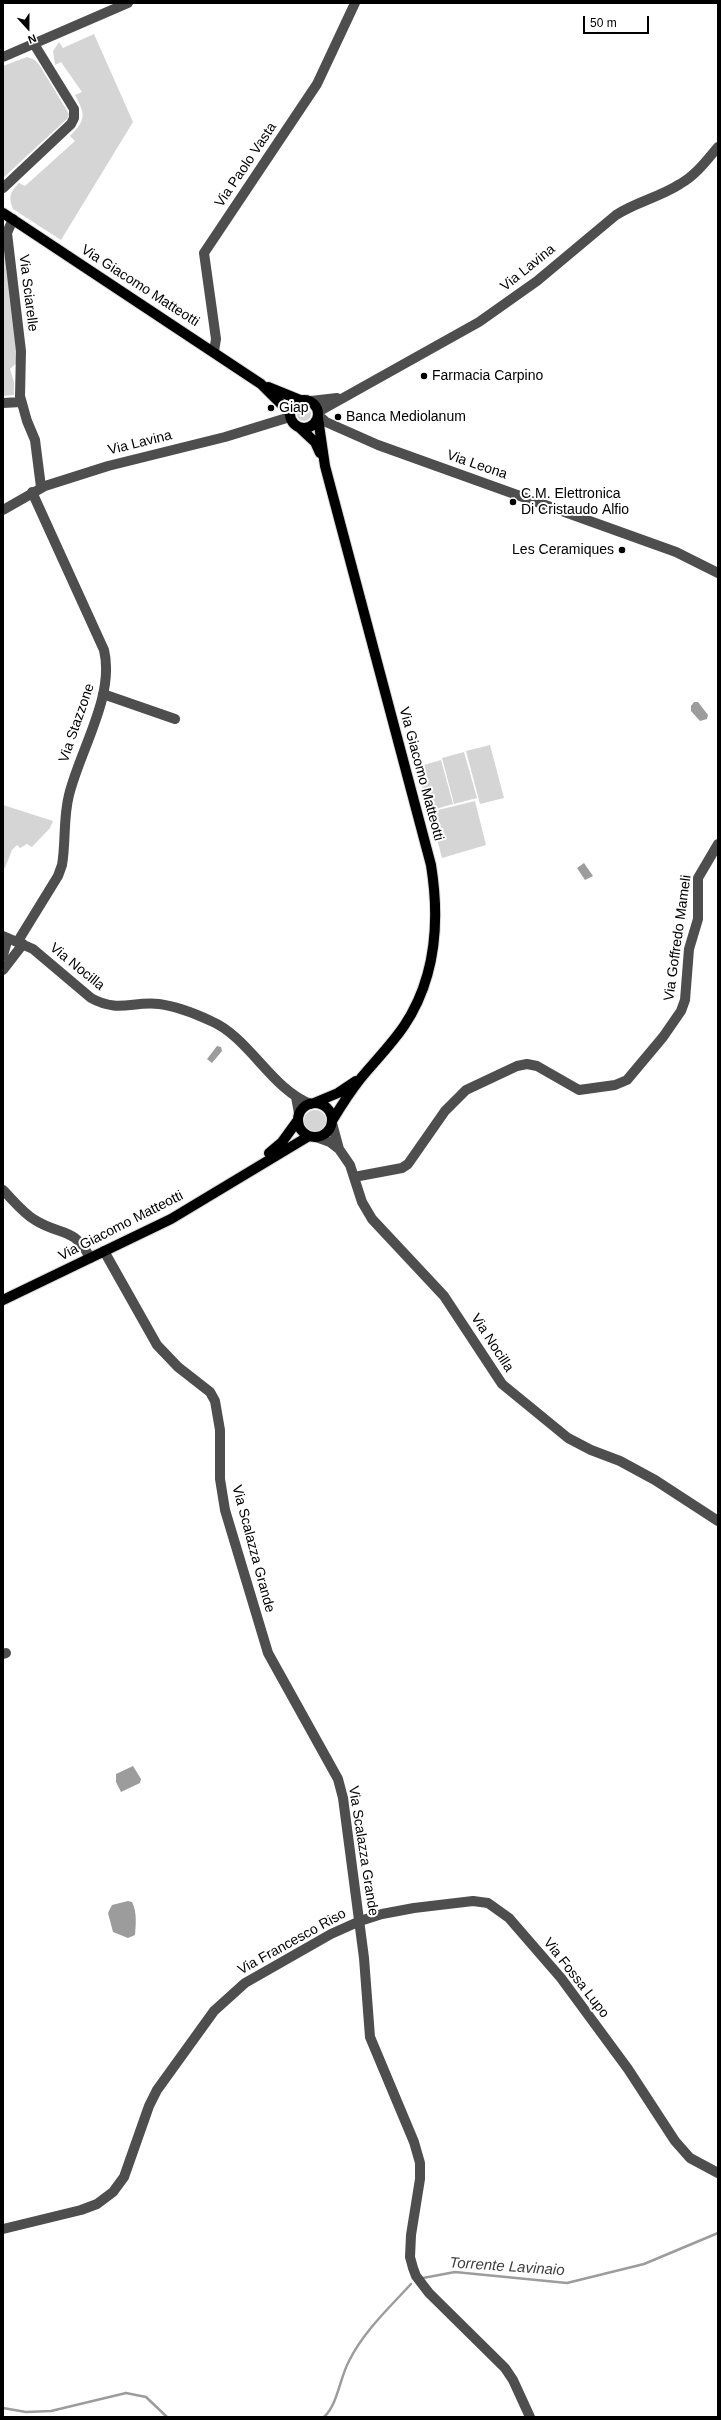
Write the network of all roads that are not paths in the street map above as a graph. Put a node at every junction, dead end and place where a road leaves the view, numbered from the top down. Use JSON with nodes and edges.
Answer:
{"nodes":[{"id":1,"x":128,"y":3,"type":"edge"},
{"id":2,"x":355,"y":3,"type":"edge"},
{"id":3,"x":34,"y":44,"type":"junction"},
{"id":4,"x":3,"y":57,"type":"edge"},
{"id":5,"x":718,"y":147,"type":"edge"},
{"id":6,"x":3,"y":188,"type":"edge"},
{"id":7,"x":3,"y":213,"type":"edge"},
{"id":8,"x":13,"y":219,"type":"junction"},
{"id":9,"x":214,"y":351,"type":"junction"},
{"id":10,"x":261,"y":384,"type":"junction"},
{"id":11,"x":343,"y":397,"type":"junction"},
{"id":12,"x":300,"y":400,"type":"junction"},
{"id":13,"x":311,"y":401,"type":"junction"},
{"id":14,"x":21,"y":402,"type":"junction"},
{"id":15,"x":3,"y":403,"type":"edge"},
{"id":16,"x":289,"y":415,"type":"junction"},
{"id":17,"x":318,"y":415,"type":"junction"},
{"id":18,"x":299,"y":427,"type":"junction"},
{"id":19,"x":325,"y":466,"type":"junction"},
{"id":20,"x":37,"y":490,"type":"junction"},
{"id":21,"x":3,"y":510,"type":"edge"},
{"id":22,"x":718,"y":573,"type":"edge"},
{"id":23,"x":103,"y":694,"type":"junction"},
{"id":24,"x":176,"y":719,"type":"dead end"},
{"id":25,"x":718,"y":844,"type":"edge"},
{"id":26,"x":13,"y":939,"type":"edge"},
{"id":27,"x":3,"y":955,"type":"edge"},
{"id":28,"x":3,"y":970,"type":"edge"},
{"id":29,"x":362,"y":1076,"type":"junction"},
{"id":30,"x":296,"y":1097,"type":"junction"},
{"id":31,"x":312,"y":1103,"type":"junction"},
{"id":32,"x":299,"y":1117,"type":"junction"},
{"id":33,"x":332,"y":1122,"type":"junction"},
{"id":34,"x":312,"y":1137,"type":"junction"},
{"id":35,"x":339,"y":1149,"type":"junction"},
{"id":36,"x":249,"y":1172,"type":"junction"},
{"id":37,"x":354,"y":1177,"type":"junction"},
{"id":38,"x":3,"y":1190,"type":"edge"},
{"id":39,"x":104,"y":1252,"type":"junction"},
{"id":40,"x":90,"y":1258,"type":"junction"},
{"id":41,"x":3,"y":1300,"type":"edge"},
{"id":42,"x":718,"y":1521,"type":"edge"},
{"id":43,"x":360,"y":1921,"type":"junction"},
{"id":44,"x":718,"y":2173,"type":"edge"},
{"id":45,"x":3,"y":2229,"type":"edge"},
{"id":46,"x":530,"y":2417,"type":"edge"}],
"edges":[{"from":1,"to":3,"type":"street"},
{"from":2,"to":9,"type":"street","name":"Via Paolo Vasta"},
{"from":3,"to":4,"type":"street"},
{"from":3,"to":6,"type":"street"},
{"from":5,"to":11,"type":"street","name":"Via Lavina"},
{"from":7,"to":8,"type":"main road","name":"Via Giacomo Matteotti"},
{"from":8,"to":9,"type":"main road","name":"Via Giacomo Matteotti"},
{"from":8,"to":14,"type":"street","name":"Via Sciarelle"},
{"from":9,"to":10,"type":"main road","name":"Via Giacomo Matteotti"},
{"from":10,"to":12,"type":"main road"},
{"from":10,"to":16,"type":"main road"},
{"from":11,"to":13,"type":"street"},
{"from":11,"to":17,"type":"street","name":"Via Lavina"},
{"from":12,"to":13,"type":"main road"},
{"from":12,"to":16,"type":"main road"},
{"from":13,"to":17,"type":"main road"},
{"from":14,"to":15,"type":"street"},
{"from":14,"to":20,"type":"street","name":"Via Sciarelle"},
{"from":16,"to":18,"type":"main road"},
{"from":16,"to":20,"type":"street","name":"Via Lavina"},
{"from":17,"to":18,"type":"main road"},
{"from":17,"to":19,"type":"main road"},
{"from":17,"to":22,"type":"street","name":"Via Leona"},
{"from":18,"to":19,"type":"main road"},
{"from":19,"to":29,"type":"main road","name":"Via Giacomo Matteotti"},
{"from":20,"to":21,"type":"street","name":"Via Lavina"},
{"from":20,"to":23,"type":"street","name":"Via Stazzone"},
{"from":23,"to":24,"type":"street"},
{"from":23,"to":26,"type":"street","name":"Via Stazzone"},
{"from":25,"to":37,"type":"street","name":"Via Goffredo Mameli"},
{"from":26,"to":27,"type":"street"},
{"from":26,"to":28,"type":"street"},
{"from":26,"to":30,"type":"street","name":"Via Nocilla"},
{"from":29,"to":31,"type":"main road"},
{"from":29,"to":33,"type":"main road"},
{"from":30,"to":31,"type":"street","name":"Via Nocilla"},
{"from":30,"to":32,"type":"street"},
{"from":31,"to":32,"type":"main road"},
{"from":31,"to":33,"type":"main road"},
{"from":32,"to":34,"type":"main road"},
{"from":32,"to":36,"type":"main road"},
{"from":33,"to":34,"type":"main road"},
{"from":33,"to":35,"type":"street"},
{"from":34,"to":35,"type":"street"},
{"from":34,"to":36,"type":"main road"},
{"from":35,"to":37,"type":"street","name":"Via Nocilla"},
{"from":36,"to":39,"type":"main road","name":"Via Giacomo Matteotti"},
{"from":37,"to":42,"type":"street","name":"Via Nocilla"},
{"from":38,"to":40,"type":"street"},
{"from":39,"to":40,"type":"main road","name":"Via Giacomo Matteotti"},
{"from":39,"to":43,"type":"street","name":"Via Scalazza Grande"},
{"from":40,"to":41,"type":"main road","name":"Via Giacomo Matteotti"},
{"from":43,"to":44,"type":"street","name":"Via Fossa Lupo"},
{"from":43,"to":45,"type":"street","name":"Via Francesco Riso"},
{"from":43,"to":46,"type":"street","name":"Via Scalazza Grande"}]}
